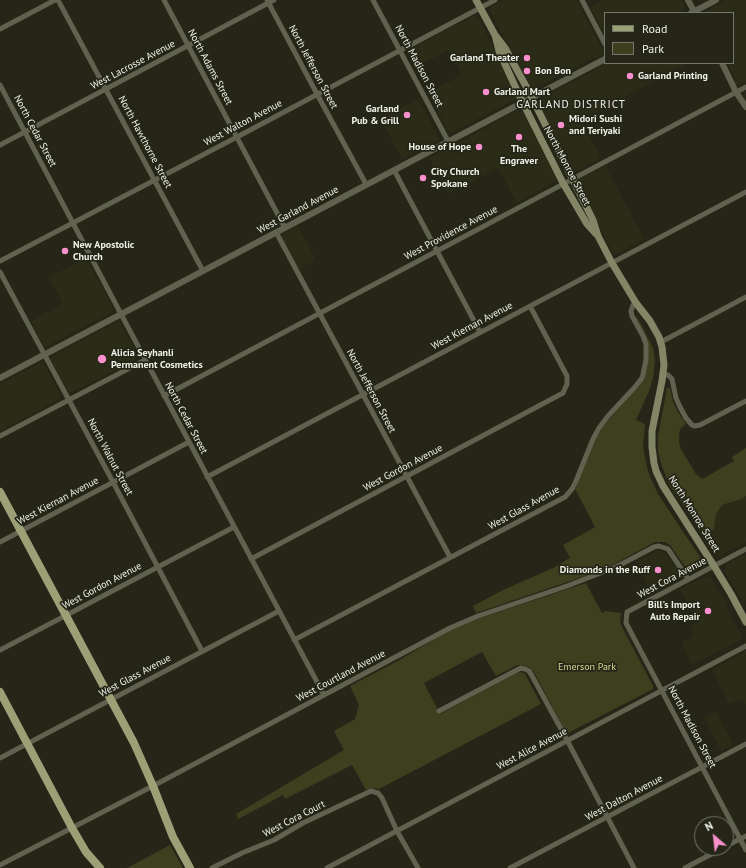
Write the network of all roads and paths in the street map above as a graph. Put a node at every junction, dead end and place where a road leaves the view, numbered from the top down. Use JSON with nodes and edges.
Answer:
{"nodes":[{"id":1,"x":55,"y":0,"type":"edge"},
{"id":2,"x":58,"y":0,"type":"edge"},
{"id":3,"x":164,"y":0,"type":"edge"},
{"id":4,"x":274,"y":0,"type":"edge"},
{"id":5,"x":373,"y":0,"type":"edge"},
{"id":6,"x":476,"y":0,"type":"edge"},
{"id":7,"x":494,"y":0,"type":"edge"},
{"id":8,"x":582,"y":0,"type":"edge"},
{"id":9,"x":688,"y":0,"type":"edge"},
{"id":10,"x":716,"y":0,"type":"edge"},
{"id":11,"x":268,"y":1,"type":"edge"},
{"id":12,"x":480,"y":8,"type":"junction"},
{"id":13,"x":694,"y":12,"type":"edge"},
{"id":14,"x":0,"y":29,"type":"edge"},
{"id":15,"x":494,"y":36,"type":"junction"},
{"id":16,"x":604,"y":42,"type":"edge"},
{"id":17,"x":188,"y":46,"type":"junction"},
{"id":18,"x":400,"y":50,"type":"junction"},
{"id":19,"x":604,"y":60,"type":"edge"},
{"id":20,"x":722,"y":64,"type":"edge"},
{"id":21,"x":0,"y":84,"type":"edge"},
{"id":22,"x":746,"y":86,"type":"edge"},
{"id":23,"x":106,"y":89,"type":"junction"},
{"id":24,"x":736,"y":92,"type":"junction"},
{"id":25,"x":317,"y":94,"type":"junction"},
{"id":26,"x":531,"y":97,"type":"junction"},
{"id":27,"x":523,"y":102,"type":"junction"},
{"id":28,"x":746,"y":106,"type":"edge"},
{"id":29,"x":25,"y":132,"type":"junction"},
{"id":30,"x":237,"y":137,"type":"junction"},
{"id":31,"x":448,"y":141,"type":"junction"},
{"id":32,"x":0,"y":145,"type":"edge"},
{"id":33,"x":394,"y":170,"type":"junction"},
{"id":34,"x":572,"y":179,"type":"junction"},
{"id":35,"x":155,"y":180,"type":"junction"},
{"id":36,"x":563,"y":183,"type":"junction"},
{"id":37,"x":366,"y":184,"type":"junction"},
{"id":38,"x":746,"y":192,"type":"edge"},
{"id":39,"x":73,"y":223,"type":"junction"},
{"id":40,"x":285,"y":228,"type":"junction"},
{"id":41,"x":276,"y":232,"type":"junction"},
{"id":42,"x":598,"y":236,"type":"junction"},
{"id":43,"x":437,"y":251,"type":"junction"},
{"id":44,"x":0,"y":261,"type":"edge"},
{"id":45,"x":612,"y":263,"type":"junction"},
{"id":46,"x":203,"y":271,"type":"junction"},
{"id":47,"x":0,"y":272,"type":"edge"},
{"id":48,"x":746,"y":297,"type":"edge"},
{"id":49,"x":636,"y":303,"type":"junction"},
{"id":50,"x":530,"y":306,"type":"junction"},
{"id":51,"x":121,"y":314,"type":"junction"},
{"id":52,"x":320,"y":314,"type":"junction"},
{"id":53,"x":480,"y":332,"type":"junction"},
{"id":54,"x":661,"y":342,"type":"junction"},
{"id":55,"x":45,"y":355,"type":"junction"},
{"id":56,"x":145,"y":360,"type":"junction"},
{"id":57,"x":663,"y":374,"type":"junction"},
{"id":58,"x":0,"y":378,"type":"edge"},
{"id":59,"x":363,"y":395,"type":"junction"},
{"id":60,"x":164,"y":396,"type":"junction"},
{"id":61,"x":69,"y":400,"type":"junction"},
{"id":62,"x":746,"y":401,"type":"edge"},
{"id":63,"x":0,"y":436,"type":"edge"},
{"id":64,"x":189,"y":442,"type":"junction"},
{"id":65,"x":406,"y":476,"type":"junction"},
{"id":66,"x":207,"y":477,"type":"junction"},
{"id":67,"x":113,"y":482,"type":"junction"},
{"id":68,"x":0,"y":492,"type":"edge"},
{"id":69,"x":234,"y":527,"type":"junction"},
{"id":70,"x":21,"y":531,"type":"junction"},
{"id":71,"x":0,"y":542,"type":"edge"},
{"id":72,"x":746,"y":549,"type":"edge"},
{"id":73,"x":450,"y":557,"type":"junction"},
{"id":74,"x":251,"y":559,"type":"junction"},
{"id":75,"x":714,"y":566,"type":"junction"},
{"id":76,"x":158,"y":567,"type":"junction"},
{"id":77,"x":688,"y":580,"type":"junction"},
{"id":78,"x":279,"y":612,"type":"junction"},
{"id":79,"x":627,"y":612,"type":"joint"},
{"id":80,"x":66,"y":615,"type":"junction"},
{"id":81,"x":746,"y":622,"type":"edge"},
{"id":82,"x":294,"y":640,"type":"junction"},
{"id":83,"x":746,"y":646,"type":"edge"},
{"id":84,"x":0,"y":650,"type":"edge"},
{"id":85,"x":202,"y":651,"type":"junction"},
{"id":86,"x":662,"y":691,"type":"junction"},
{"id":87,"x":0,"y":692,"type":"edge"},
{"id":88,"x":324,"y":695,"type":"junction"},
{"id":89,"x":111,"y":699,"type":"junction"},
{"id":90,"x":439,"y":711,"type":"dead end"},
{"id":91,"x":567,"y":740,"type":"junction"},
{"id":92,"x":27,"y":743,"type":"junction"},
{"id":93,"x":746,"y":744,"type":"edge"},
{"id":94,"x":0,"y":758,"type":"edge"},
{"id":95,"x":702,"y":767,"type":"junction"},
{"id":96,"x":153,"y":786,"type":"junction"},
{"id":97,"x":608,"y":817,"type":"junction"},
{"id":98,"x":72,"y":828,"type":"junction"},
{"id":99,"x":397,"y":831,"type":"junction"},
{"id":100,"x":746,"y":836,"type":"edge"},
{"id":101,"x":740,"y":839,"type":"junction"},
{"id":102,"x":734,"y":842,"type":"edge"},
{"id":103,"x":746,"y":850,"type":"edge"},
{"id":104,"x":708,"y":856,"type":"edge"},
{"id":105,"x":0,"y":866,"type":"edge"},
{"id":106,"x":100,"y":868,"type":"edge"},
{"id":107,"x":190,"y":868,"type":"edge"},
{"id":108,"x":212,"y":868,"type":"edge"},
{"id":109,"x":327,"y":868,"type":"edge"},
{"id":110,"x":418,"y":868,"type":"edge"},
{"id":111,"x":510,"y":868,"type":"edge"},
{"id":112,"x":634,"y":868,"type":"edge"},
{"id":113,"x":685,"y":868,"type":"edge"}],
"edges":[{"from":1,"to":14,"type":"street"},
{"from":2,"to":23,"type":"street","name":"North Hawthorne Street"},
{"from":3,"to":17,"type":"street","name":"North Adams Street"},
{"from":4,"to":11,"type":"street","name":"West Lacrosse Avenue"},
{"from":5,"to":18,"type":"street","name":"North Madison Street"},
{"from":6,"to":12,"type":"main road","name":"North Monroe Street"},
{"from":7,"to":12,"type":"street","name":"West Walton Avenue"},
{"from":8,"to":16,"type":"street"},
{"from":9,"to":13,"type":"street"},
{"from":10,"to":13,"type":"street"},
{"from":11,"to":17,"type":"street","name":"West Lacrosse Avenue"},
{"from":11,"to":25,"type":"street","name":"North Jefferson Street"},
{"from":12,"to":15,"type":"main road","name":"North Monroe Street"},
{"from":12,"to":18,"type":"street","name":"West Walton Avenue"},
{"from":15,"to":26,"type":"main road","name":"North Monroe Street"},
{"from":15,"to":27,"type":"main road","name":"North Monroe Street"},
{"from":17,"to":23,"type":"street","name":"West Lacrosse Avenue"},
{"from":17,"to":30,"type":"street","name":"North Adams Street"},
{"from":18,"to":25,"type":"street","name":"West Walton Avenue"},
{"from":18,"to":31,"type":"street","name":"North Madison Street"},
{"from":19,"to":26,"type":"street","name":"West Garland Avenue"},
{"from":20,"to":24,"type":"street"},
{"from":21,"to":29,"type":"street","name":"North Cedar Street"},
{"from":22,"to":24,"type":"street","name":"West Providence Avenue"},
{"from":23,"to":29,"type":"street","name":"West Lacrosse Avenue"},
{"from":23,"to":35,"type":"street","name":"North Hawthorne Street"},
{"from":24,"to":28,"type":"street"},
{"from":24,"to":34,"type":"street","name":"West Providence Avenue"},
{"from":25,"to":30,"type":"street","name":"West Walton Avenue"},
{"from":25,"to":37,"type":"street","name":"North Jefferson Street"},
{"from":26,"to":27,"type":"street","name":"West Garland Avenue"},
{"from":26,"to":34,"type":"main road","name":"North Monroe Street"},
{"from":27,"to":31,"type":"street","name":"West Garland Avenue"},
{"from":27,"to":36,"type":"main road","name":"North Monroe Street"},
{"from":29,"to":32,"type":"street","name":"West Lacrosse Avenue"},
{"from":29,"to":39,"type":"street","name":"North Cedar Street"},
{"from":30,"to":35,"type":"street","name":"West Walton Avenue"},
{"from":30,"to":40,"type":"street","name":"North Adams Street"},
{"from":31,"to":33,"type":"street","name":"West Garland Avenue"},
{"from":33,"to":37,"type":"street","name":"West Garland Avenue"},
{"from":33,"to":43,"type":"street"},
{"from":34,"to":36,"type":"street","name":"West Providence Avenue"},
{"from":34,"to":42,"type":"main road","name":"North Monroe Street"},
{"from":35,"to":39,"type":"street","name":"West Walton Avenue"},
{"from":35,"to":46,"type":"street","name":"North Hawthorne Street"},
{"from":36,"to":42,"type":"main road","name":"North Monroe Street"},
{"from":36,"to":43,"type":"street","name":"West Providence Avenue"},
{"from":37,"to":40,"type":"street","name":"West Garland Avenue"},
{"from":38,"to":45,"type":"street","name":"West Kiernan Avenue"},
{"from":39,"to":44,"type":"street","name":"West Walton Avenue"},
{"from":39,"to":51,"type":"street","name":"North Cedar Street"},
{"from":40,"to":41,"type":"street","name":"West Garland Avenue"},
{"from":41,"to":46,"type":"street","name":"West Garland Avenue"},
{"from":41,"to":52,"type":"street","name":"North Jefferson Street"},
{"from":42,"to":45,"type":"main road","name":"North Monroe Street"},
{"from":43,"to":52,"type":"street","name":"West Providence Avenue"},
{"from":43,"to":53,"type":"street"},
{"from":45,"to":49,"type":"main road","name":"North Monroe Street"},
{"from":45,"to":50,"type":"street","name":"West Kiernan Avenue"},
{"from":46,"to":51,"type":"street","name":"West Garland Avenue"},
{"from":47,"to":55,"type":"street","name":"North Walnut Street"},
{"from":48,"to":54,"type":"street"},
{"from":49,"to":54,"type":"main road","name":"North Monroe Street"},
{"from":49,"to":73,"type":"street","name":"West Glass Avenue"},
{"from":50,"to":53,"type":"street","name":"West Kiernan Avenue"},
{"from":50,"to":65,"type":"street","name":"West Gordon Avenue"},
{"from":51,"to":55,"type":"street","name":"West Garland Avenue"},
{"from":51,"to":56,"type":"street","name":"North Cedar Street"},
{"from":52,"to":59,"type":"street","name":"North Jefferson Street"},
{"from":52,"to":60,"type":"street","name":"West Providence Avenue"},
{"from":53,"to":59,"type":"street","name":"West Kiernan Avenue"},
{"from":54,"to":57,"type":"main road","name":"North Monroe Street"},
{"from":55,"to":58,"type":"street","name":"West Garland Avenue"},
{"from":55,"to":61,"type":"street","name":"North Walnut Street"},
{"from":56,"to":60,"type":"street","name":"North Cedar Street"},
{"from":56,"to":61,"type":"street"},
{"from":57,"to":62,"type":"street"},
{"from":57,"to":75,"type":"main road","name":"North Monroe Street"},
{"from":59,"to":65,"type":"street","name":"North Jefferson Street"},
{"from":59,"to":66,"type":"street","name":"West Kiernan Avenue"},
{"from":60,"to":64,"type":"street","name":"North Cedar Street"},
{"from":61,"to":63,"type":"street"},
{"from":61,"to":67,"type":"street","name":"North Walnut Street"},
{"from":64,"to":66,"type":"street","name":"North Cedar Street"},
{"from":64,"to":67,"type":"street","name":"West Kiernan Avenue"},
{"from":65,"to":73,"type":"street","name":"North Jefferson Street"},
{"from":65,"to":74,"type":"street","name":"West Gordon Avenue"},
{"from":66,"to":69,"type":"street","name":"North Cedar Street"},
{"from":67,"to":70,"type":"street","name":"West Kiernan Avenue"},
{"from":67,"to":76,"type":"street","name":"North Walnut Street"},
{"from":68,"to":70,"type":"main road"},
{"from":69,"to":74,"type":"street","name":"North Cedar Street"},
{"from":69,"to":76,"type":"street","name":"West Gordon Avenue"},
{"from":70,"to":71,"type":"street","name":"West Kiernan Avenue"},
{"from":70,"to":80,"type":"main road"},
{"from":72,"to":75,"type":"street","name":"West Cora Avenue"},
{"from":73,"to":82,"type":"street","name":"West Glass Avenue"},
{"from":74,"to":78,"type":"street","name":"North Cedar Street"},
{"from":75,"to":77,"type":"street","name":"West Cora Avenue"},
{"from":75,"to":81,"type":"main road","name":"North Monroe Street"},
{"from":76,"to":80,"type":"street","name":"West Gordon Avenue"},
{"from":76,"to":85,"type":"street","name":"North Walnut Street"},
{"from":77,"to":79,"type":"street","name":"West Cora Avenue"},
{"from":77,"to":88,"type":"street","name":"West Courtland Avenue"},
{"from":78,"to":82,"type":"street","name":"North Cedar Street"},
{"from":78,"to":85,"type":"street","name":"West Glass Avenue"},
{"from":79,"to":86,"type":"street","name":"North Madison Street"},
{"from":80,"to":84,"type":"street","name":"West Gordon Avenue"},
{"from":80,"to":89,"type":"main road"},
{"from":82,"to":88,"type":"street","name":"North Cedar Street"},
{"from":83,"to":86,"type":"street","name":"West Alice Avenue"},
{"from":85,"to":89,"type":"street","name":"West Glass Avenue"},
{"from":86,"to":91,"type":"street","name":"West Alice Avenue"},
{"from":86,"to":95,"type":"street","name":"North Madison Street"},
{"from":87,"to":92,"type":"main road"},
{"from":88,"to":96,"type":"street","name":"West Courtland Avenue"},
{"from":89,"to":92,"type":"street","name":"West Glass Avenue"},
{"from":89,"to":96,"type":"main road"},
{"from":90,"to":91,"type":"street"},
{"from":91,"to":97,"type":"street"},
{"from":91,"to":99,"type":"street","name":"West Alice Avenue"},
{"from":92,"to":94,"type":"street","name":"West Glass Avenue"},
{"from":92,"to":98,"type":"main road"},
{"from":93,"to":95,"type":"street","name":"West Dalton Avenue"},
{"from":95,"to":97,"type":"street","name":"West Dalton Avenue"},
{"from":95,"to":101,"type":"street","name":"North Madison Street"},
{"from":96,"to":98,"type":"street","name":"West Courtland Avenue"},
{"from":96,"to":107,"type":"main road"},
{"from":97,"to":111,"type":"street","name":"West Dalton Avenue"},
{"from":97,"to":112,"type":"street"},
{"from":98,"to":105,"type":"street","name":"West Courtland Avenue"},
{"from":98,"to":106,"type":"main road"},
{"from":99,"to":108,"type":"street","name":"West Cora Court"},
{"from":99,"to":109,"type":"street","name":"West Alice Avenue"},
{"from":99,"to":110,"type":"street"},
{"from":100,"to":101,"type":"street"},
{"from":101,"to":102,"type":"street"},
{"from":101,"to":103,"type":"street","name":"North Madison Street"},
{"from":104,"to":113,"type":"street"}]}
